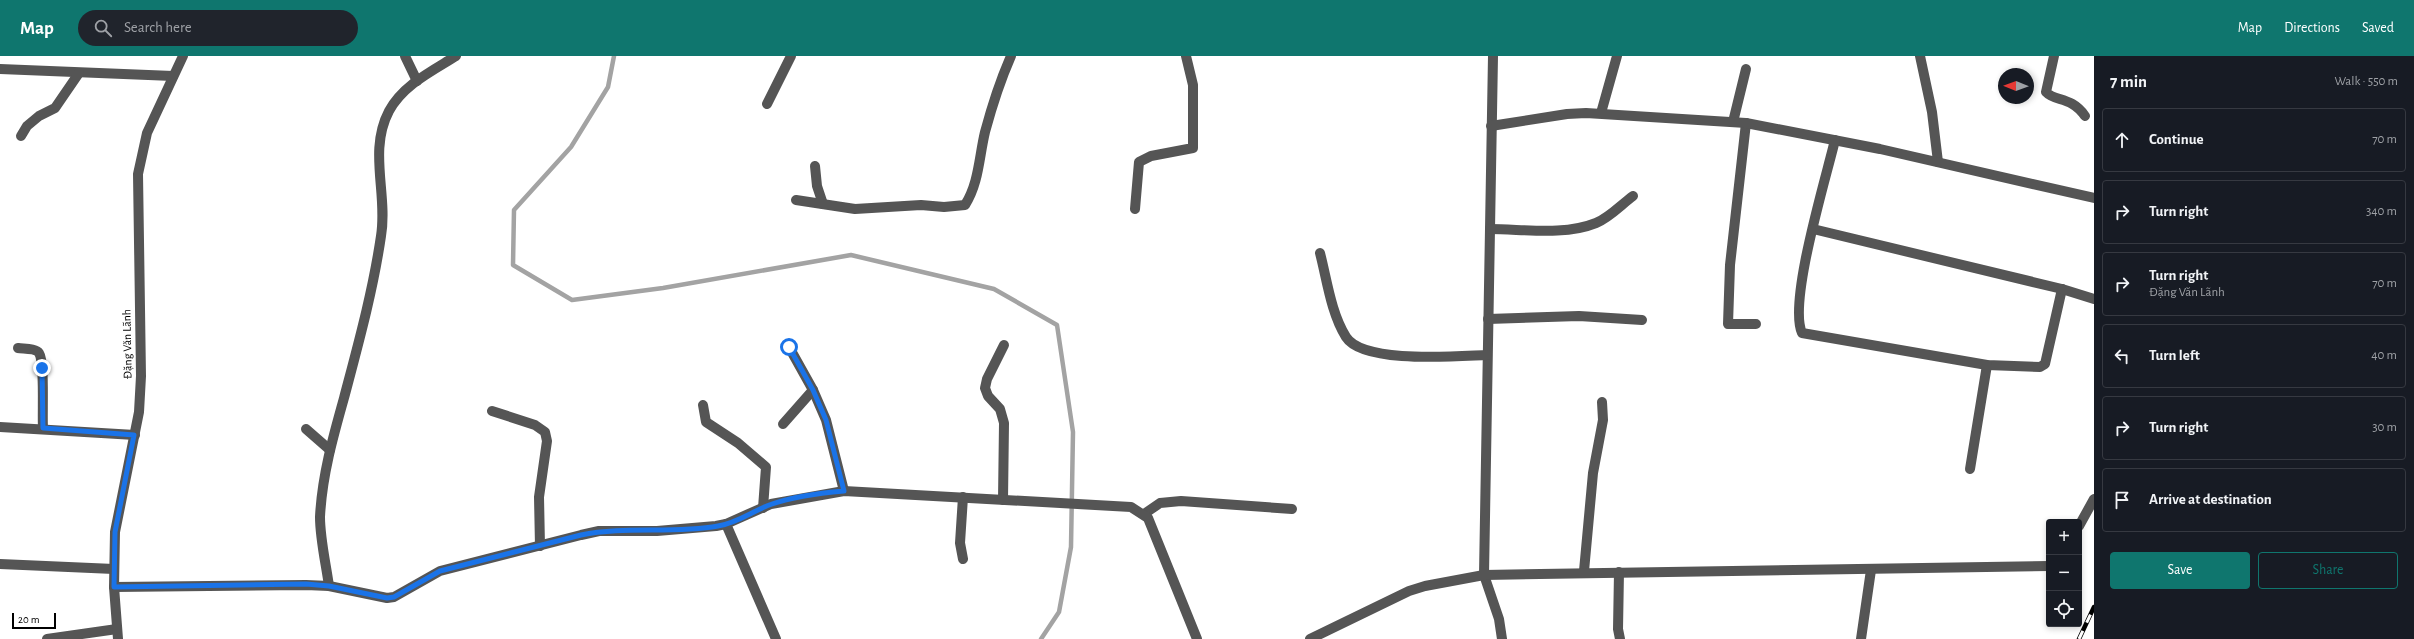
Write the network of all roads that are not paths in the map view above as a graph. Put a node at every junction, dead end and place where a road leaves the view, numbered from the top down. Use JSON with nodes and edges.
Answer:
{"nodes":[{"id":1,"x":183,"y":56,"type":"edge"},
{"id":2,"x":405,"y":56,"type":"edge"},
{"id":3,"x":456,"y":56,"type":"edge"},
{"id":4,"x":791,"y":56,"type":"edge"},
{"id":5,"x":1010,"y":56,"type":"edge"},
{"id":6,"x":1186,"y":56,"type":"edge"},
{"id":7,"x":1493,"y":56,"type":"edge"},
{"id":8,"x":1618,"y":56,"type":"edge"},
{"id":9,"x":1920,"y":56,"type":"edge"},
{"id":10,"x":2054,"y":56,"type":"edge"},
{"id":11,"x":0,"y":69,"type":"edge"},
{"id":12,"x":1746,"y":69,"type":"dead end"},
{"id":13,"x":79,"y":73,"type":"junction"},
{"id":14,"x":173,"y":76,"type":"junction"},
{"id":15,"x":417,"y":81,"type":"junction"},
{"id":16,"x":767,"y":104,"type":"dead end"},
{"id":17,"x":1601,"y":113,"type":"junction"},
{"id":18,"x":2085,"y":116,"type":"dead end"},
{"id":19,"x":1732,"y":122,"type":"junction"},
{"id":20,"x":1746,"y":124,"type":"junction"},
{"id":21,"x":1492,"y":126,"type":"junction"},
{"id":22,"x":22,"y":136,"type":"dead end"},
{"id":23,"x":1835,"y":140,"type":"junction"},
{"id":24,"x":1938,"y":162,"type":"junction"},
{"id":25,"x":815,"y":166,"type":"dead end"},
{"id":26,"x":1633,"y":196,"type":"dead end"},
{"id":27,"x":2094,"y":198,"type":"edge"},
{"id":28,"x":796,"y":200,"type":"dead end"},
{"id":29,"x":823,"y":204,"type":"junction"},
{"id":30,"x":1135,"y":209,"type":"dead end"},
{"id":31,"x":1490,"y":229,"type":"junction"},
{"id":32,"x":1813,"y":229,"type":"junction"},
{"id":33,"x":1320,"y":253,"type":"dead end"},
{"id":34,"x":2062,"y":289,"type":"junction"},
{"id":35,"x":2094,"y":300,"type":"edge"},
{"id":36,"x":1488,"y":319,"type":"junction"},
{"id":37,"x":1642,"y":320,"type":"dead end"},
{"id":38,"x":1756,"y":324,"type":"dead end"},
{"id":39,"x":1004,"y":345,"type":"dead end"},
{"id":40,"x":789,"y":347,"type":"dead end"},
{"id":41,"x":18,"y":348,"type":"dead end"},
{"id":42,"x":1488,"y":355,"type":"junction"},
{"id":43,"x":1987,"y":365,"type":"junction"},
{"id":44,"x":813,"y":390,"type":"junction"},
{"id":45,"x":1602,"y":402,"type":"dead end"},
{"id":46,"x":703,"y":405,"type":"dead end"},
{"id":47,"x":492,"y":410,"type":"dead end"},
{"id":48,"x":782,"y":424,"type":"dead end"},
{"id":49,"x":0,"y":427,"type":"edge"},
{"id":50,"x":43,"y":428,"type":"junction"},
{"id":51,"x":306,"y":429,"type":"dead end"},
{"id":52,"x":134,"y":435,"type":"junction"},
{"id":53,"x":330,"y":450,"type":"junction"},
{"id":54,"x":1970,"y":469,"type":"dead end"},
{"id":55,"x":844,"y":491,"type":"junction"},
{"id":56,"x":963,"y":497,"type":"junction"},
{"id":57,"x":2094,"y":499,"type":"edge"},
{"id":58,"x":1003,"y":500,"type":"junction"},
{"id":59,"x":763,"y":508,"type":"junction"},
{"id":60,"x":1292,"y":509,"type":"dead end"},
{"id":61,"x":1144,"y":514,"type":"junction"},
{"id":62,"x":2082,"y":521,"type":"edge"},
{"id":63,"x":726,"y":524,"type":"junction"},
{"id":64,"x":540,"y":546,"type":"junction"},
{"id":65,"x":963,"y":559,"type":"dead end"},
{"id":66,"x":0,"y":564,"type":"edge"},
{"id":67,"x":2046,"y":566,"type":"edge"},
{"id":68,"x":114,"y":568,"type":"junction"},
{"id":69,"x":1871,"y":570,"type":"junction"},
{"id":70,"x":1584,"y":571,"type":"junction"},
{"id":71,"x":1619,"y":572,"type":"junction"},
{"id":72,"x":1484,"y":574,"type":"junction"},
{"id":73,"x":329,"y":586,"type":"junction"},
{"id":74,"x":114,"y":587,"type":"junction"},
{"id":75,"x":117,"y":634,"type":"edge"},
{"id":76,"x":47,"y":639,"type":"edge"},
{"id":77,"x":776,"y":639,"type":"edge"},
{"id":78,"x":1197,"y":639,"type":"edge"},
{"id":79,"x":1310,"y":639,"type":"edge"},
{"id":80,"x":1502,"y":639,"type":"edge"},
{"id":81,"x":1620,"y":639,"type":"edge"},
{"id":82,"x":1861,"y":639,"type":"edge"}],
"edges":[{"from":1,"to":14,"type":"street","name":"Đặng Văn Lãnh"},
{"from":2,"to":15,"type":"street"},
{"from":3,"to":15,"type":"street"},
{"from":4,"to":16,"type":"street"},
{"from":5,"to":29,"type":"street"},
{"from":6,"to":30,"type":"street"},
{"from":7,"to":21,"type":"street"},
{"from":8,"to":17,"type":"street"},
{"from":9,"to":24,"type":"street"},
{"from":10,"to":18,"type":"street"},
{"from":11,"to":13,"type":"street"},
{"from":12,"to":19,"type":"street"},
{"from":13,"to":14,"type":"street"},
{"from":13,"to":22,"type":"street"},
{"from":14,"to":52,"type":"street","name":"Đặng Văn Lãnh"},
{"from":15,"to":53,"type":"street"},
{"from":17,"to":19,"type":"street"},
{"from":17,"to":21,"type":"street"},
{"from":19,"to":20,"type":"street"},
{"from":20,"to":23,"type":"street"},
{"from":20,"to":38,"type":"street"},
{"from":21,"to":31,"type":"street"},
{"from":23,"to":24,"type":"street"},
{"from":23,"to":32,"type":"street"},
{"from":24,"to":27,"type":"street"},
{"from":25,"to":29,"type":"street"},
{"from":26,"to":31,"type":"street"},
{"from":28,"to":29,"type":"street"},
{"from":31,"to":36,"type":"street"},
{"from":32,"to":34,"type":"street"},
{"from":32,"to":43,"type":"street"},
{"from":33,"to":42,"type":"street"},
{"from":34,"to":35,"type":"street"},
{"from":34,"to":43,"type":"street"},
{"from":36,"to":37,"type":"street"},
{"from":36,"to":42,"type":"street"},
{"from":39,"to":58,"type":"street"},
{"from":40,"to":44,"type":"street"},
{"from":41,"to":50,"type":"street"},
{"from":42,"to":72,"type":"street"},
{"from":43,"to":54,"type":"street"},
{"from":44,"to":48,"type":"street"},
{"from":44,"to":55,"type":"street"},
{"from":45,"to":70,"type":"street"},
{"from":46,"to":59,"type":"street"},
{"from":47,"to":64,"type":"street"},
{"from":49,"to":50,"type":"street"},
{"from":50,"to":52,"type":"street"},
{"from":51,"to":53,"type":"street"},
{"from":52,"to":68,"type":"street","name":"Đặng Văn Lãnh"},
{"from":53,"to":73,"type":"street"},
{"from":55,"to":56,"type":"street"},
{"from":55,"to":59,"type":"street"},
{"from":56,"to":58,"type":"street"},
{"from":56,"to":65,"type":"street"},
{"from":57,"to":62,"type":"street"},
{"from":58,"to":61,"type":"street"},
{"from":59,"to":63,"type":"street"},
{"from":60,"to":61,"type":"street"},
{"from":61,"to":78,"type":"street"},
{"from":63,"to":64,"type":"street"},
{"from":63,"to":77,"type":"street"},
{"from":64,"to":73,"type":"street"},
{"from":66,"to":68,"type":"street"},
{"from":67,"to":69,"type":"street"},
{"from":68,"to":74,"type":"street","name":"Đặng Văn Lãnh"},
{"from":69,"to":71,"type":"street"},
{"from":69,"to":82,"type":"street"},
{"from":70,"to":71,"type":"street"},
{"from":70,"to":72,"type":"street"},
{"from":71,"to":81,"type":"street"},
{"from":72,"to":79,"type":"street"},
{"from":72,"to":80,"type":"street"},
{"from":73,"to":74,"type":"street"},
{"from":74,"to":75,"type":"street","name":"Đặng Văn Lãnh"},
{"from":75,"to":76,"type":"street"}]}
